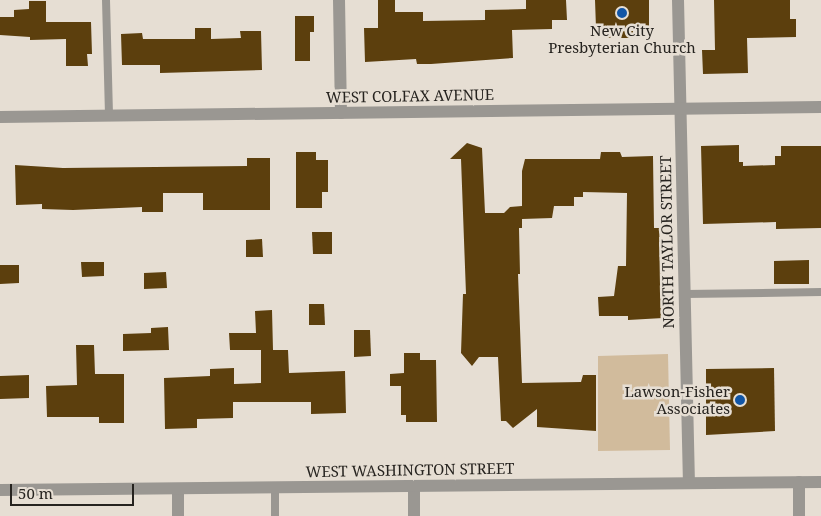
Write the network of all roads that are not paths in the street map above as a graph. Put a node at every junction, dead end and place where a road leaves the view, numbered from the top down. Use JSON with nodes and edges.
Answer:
{"nodes":[{"id":1,"x":106,"y":0,"type":"edge"},
{"id":2,"x":339,"y":0,"type":"edge"},
{"id":3,"x":678,"y":0,"type":"edge"},
{"id":4,"x":821,"y":107,"type":"edge"},
{"id":5,"x":680,"y":109,"type":"junction"},
{"id":6,"x":341,"y":113,"type":"junction"},
{"id":7,"x":0,"y":116,"type":"edge"},
{"id":8,"x":109,"y":116,"type":"junction"},
{"id":9,"x":821,"y":292,"type":"edge"},
{"id":10,"x":685,"y":294,"type":"junction"},
{"id":11,"x":799,"y":482,"type":"junction"},
{"id":12,"x":821,"y":482,"type":"edge"},
{"id":13,"x":689,"y":483,"type":"junction"},
{"id":14,"x":414,"y":486,"type":"junction"},
{"id":15,"x":275,"y":488,"type":"junction"},
{"id":16,"x":178,"y":489,"type":"junction"},
{"id":17,"x":0,"y":490,"type":"edge"},
{"id":18,"x":178,"y":516,"type":"edge"},
{"id":19,"x":276,"y":516,"type":"edge"},
{"id":20,"x":414,"y":516,"type":"edge"},
{"id":21,"x":799,"y":516,"type":"edge"}],
"edges":[{"from":1,"to":8,"type":"lane"},
{"from":2,"to":6,"type":"street"},
{"from":3,"to":5,"type":"street","name":"NORTH TAYLOR STREET"},
{"from":4,"to":5,"type":"street","name":"WEST COLFAX AVENUE"},
{"from":5,"to":6,"type":"street","name":"WEST COLFAX AVENUE"},
{"from":5,"to":10,"type":"street","name":"NORTH TAYLOR STREET"},
{"from":6,"to":8,"type":"street","name":"WEST COLFAX AVENUE"},
{"from":7,"to":8,"type":"street","name":"WEST COLFAX AVENUE"},
{"from":9,"to":10,"type":"lane"},
{"from":10,"to":13,"type":"street","name":"NORTH TAYLOR STREET"},
{"from":11,"to":12,"type":"street","name":"WEST WASHINGTON STREET"},
{"from":11,"to":13,"type":"street","name":"WEST WASHINGTON STREET"},
{"from":11,"to":21,"type":"street"},
{"from":13,"to":14,"type":"street","name":"WEST WASHINGTON STREET"},
{"from":14,"to":15,"type":"street","name":"WEST WASHINGTON STREET"},
{"from":14,"to":20,"type":"street"},
{"from":15,"to":16,"type":"street","name":"WEST WASHINGTON STREET"},
{"from":15,"to":19,"type":"lane"},
{"from":16,"to":17,"type":"street","name":"WEST WASHINGTON STREET"},
{"from":16,"to":18,"type":"street"}]}
